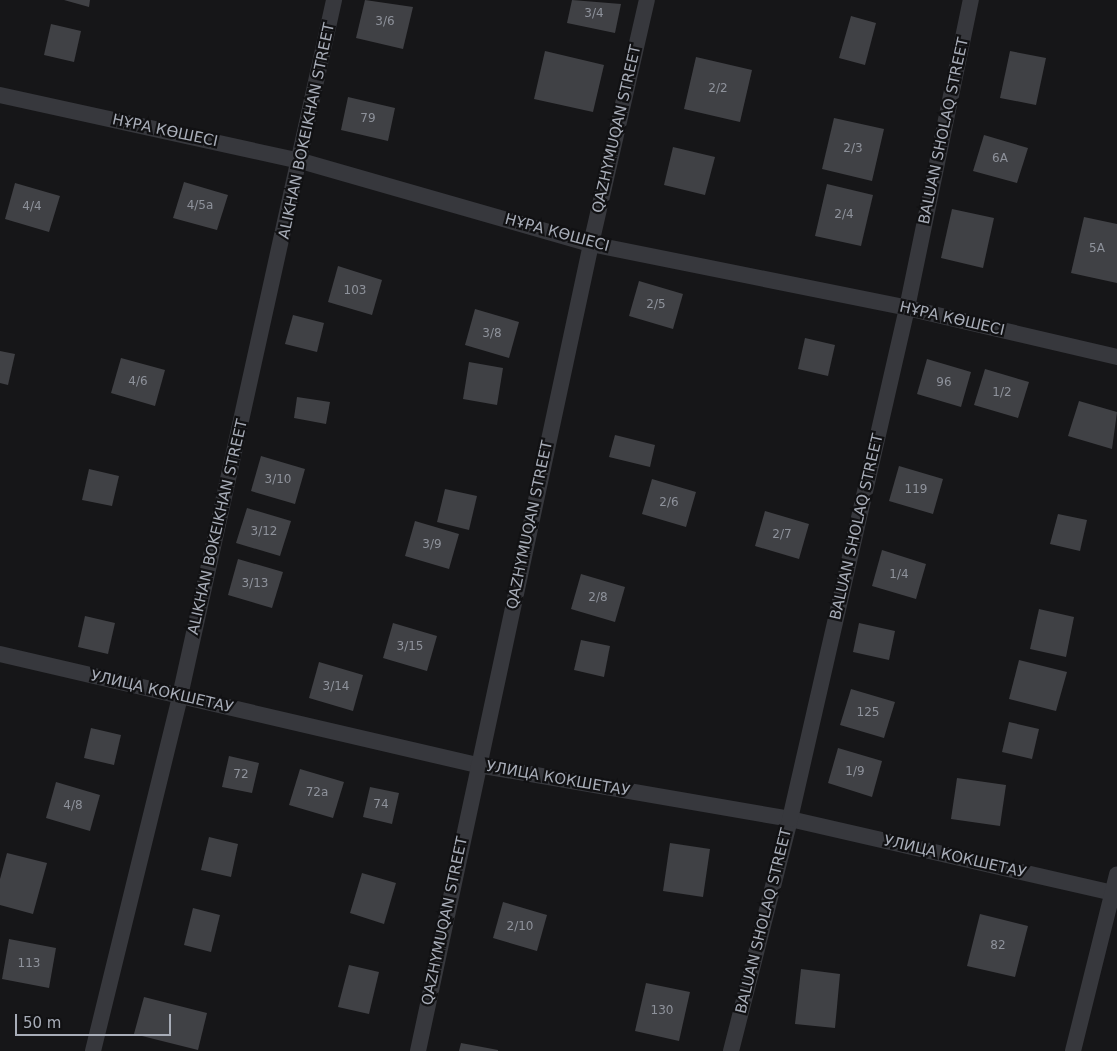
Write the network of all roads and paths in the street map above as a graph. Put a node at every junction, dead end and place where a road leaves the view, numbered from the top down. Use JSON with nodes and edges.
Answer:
{"nodes":[{"id":1,"x":334,"y":0,"type":"edge"},
{"id":2,"x":647,"y":0,"type":"edge"},
{"id":3,"x":971,"y":0,"type":"edge"},
{"id":4,"x":0,"y":96,"type":"edge"},
{"id":5,"x":301,"y":161,"type":"junction"},
{"id":6,"x":591,"y":244,"type":"junction"},
{"id":7,"x":907,"y":308,"type":"junction"},
{"id":8,"x":1117,"y":356,"type":"edge"},
{"id":9,"x":0,"y":654,"type":"edge"},
{"id":10,"x":180,"y":696,"type":"junction"},
{"id":11,"x":478,"y":765,"type":"junction"},
{"id":12,"x":790,"y":818,"type":"junction"},
{"id":13,"x":1117,"y":874,"type":"edge"},
{"id":14,"x":1115,"y":894,"type":"edge"},
{"id":15,"x":93,"y":1051,"type":"edge"},
{"id":16,"x":418,"y":1051,"type":"edge"},
{"id":17,"x":731,"y":1051,"type":"edge"},
{"id":18,"x":1073,"y":1051,"type":"edge"}],
"edges":[{"from":1,"to":5,"type":"street","name":"ALIKHAN BOKEIKHAN STREET"},
{"from":2,"to":6,"type":"street","name":"QAZHYMUQAN STREET"},
{"from":3,"to":7,"type":"street","name":"BALUAN SHOLAQ STREET"},
{"from":4,"to":5,"type":"street","name":"НҰРА КӨШЕСІ"},
{"from":5,"to":6,"type":"street","name":"НҰРА КӨШЕСІ"},
{"from":5,"to":10,"type":"street","name":"ALIKHAN BOKEIKHAN STREET"},
{"from":6,"to":7,"type":"street","name":"НҰРА КӨШЕСІ"},
{"from":6,"to":11,"type":"street","name":"QAZHYMUQAN STREET"},
{"from":7,"to":8,"type":"street","name":"НҰРА КӨШЕСІ"},
{"from":7,"to":12,"type":"street","name":"BALUAN SHOLAQ STREET"},
{"from":9,"to":10,"type":"street","name":"УЛИЦА КОКШЕТАУ"},
{"from":10,"to":11,"type":"street","name":"УЛИЦА КОКШЕТАУ"},
{"from":10,"to":15,"type":"street","name":"ALIKHAN BOKEIKHAN STREET"},
{"from":11,"to":12,"type":"street","name":"УЛИЦА КОКШЕТАУ"},
{"from":11,"to":16,"type":"street","name":"QAZHYMUQAN STREET"},
{"from":12,"to":14,"type":"street","name":"УЛИЦА КОКШЕТАУ"},
{"from":12,"to":17,"type":"street","name":"BALUAN SHOLAQ STREET"},
{"from":13,"to":14,"type":"street"},
{"from":14,"to":18,"type":"street"}]}
